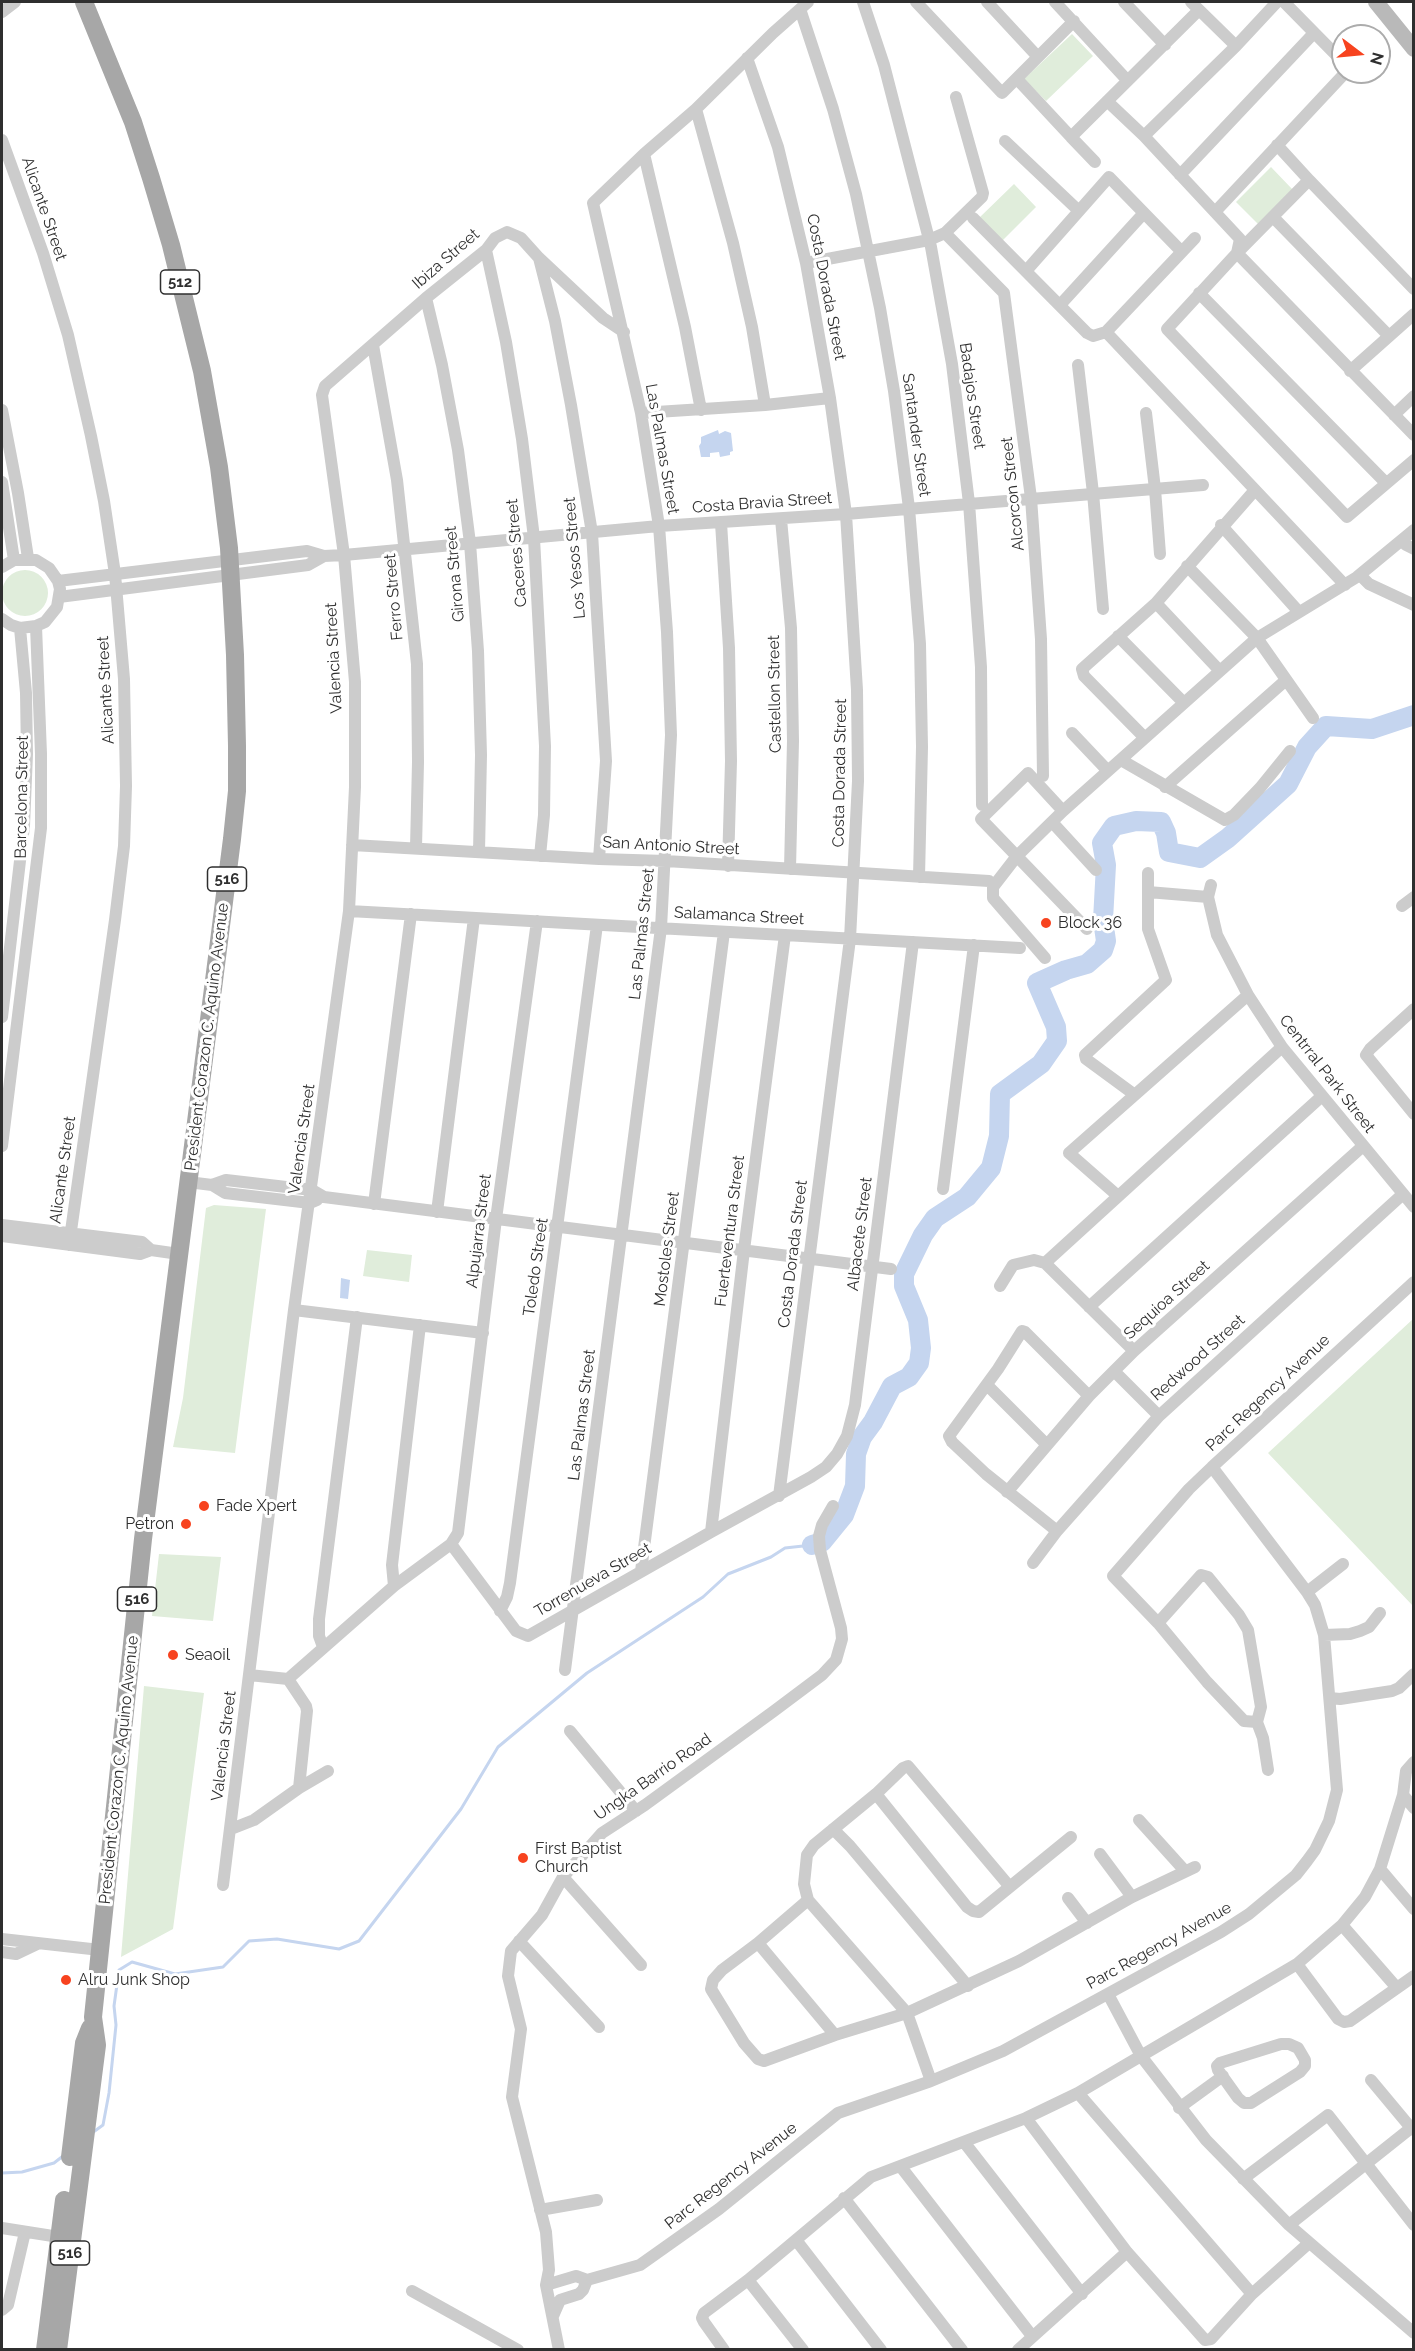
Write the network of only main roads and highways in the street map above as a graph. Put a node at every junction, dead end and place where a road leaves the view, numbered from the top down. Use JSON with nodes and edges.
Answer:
{"nodes":[{"id":1,"x":84,"y":2,"type":"edge"},
{"id":2,"x":1379,"y":3,"type":"edge"},
{"id":3,"x":1413,"y":49,"type":"edge"},
{"id":4,"x":230,"y":567,"type":"joint"},
{"id":5,"x":91,"y":2044,"type":"junction"},
{"id":6,"x":75,"y":2163,"type":"junction"},
{"id":7,"x":45,"y":2349,"type":"edge"},
{"id":8,"x":58,"y":2349,"type":"edge"}],
"edges":[{"from":1,"to":4,"type":"main road","name":"President Corazon C. Aquino Avenue","number":"512"},
{"from":2,"to":3,"type":"main road"},
{"from":4,"to":5,"type":"main road","name":"President Corazon C. Aquino Avenue","number":"516"},
{"from":5,"to":6,"type":"main road","name":"President Corazon C. Aquino Avenue","number":"516"},
{"from":5,"to":6,"type":"main road","name":"President Corazon C. Aquino Avenue","number":"516"},
{"from":6,"to":7,"type":"main road","name":"President Corazon C. Aquino Avenue","number":"516"},
{"from":6,"to":8,"type":"main road","name":"President Corazon C. Aquino Avenue","number":"516"}]}
